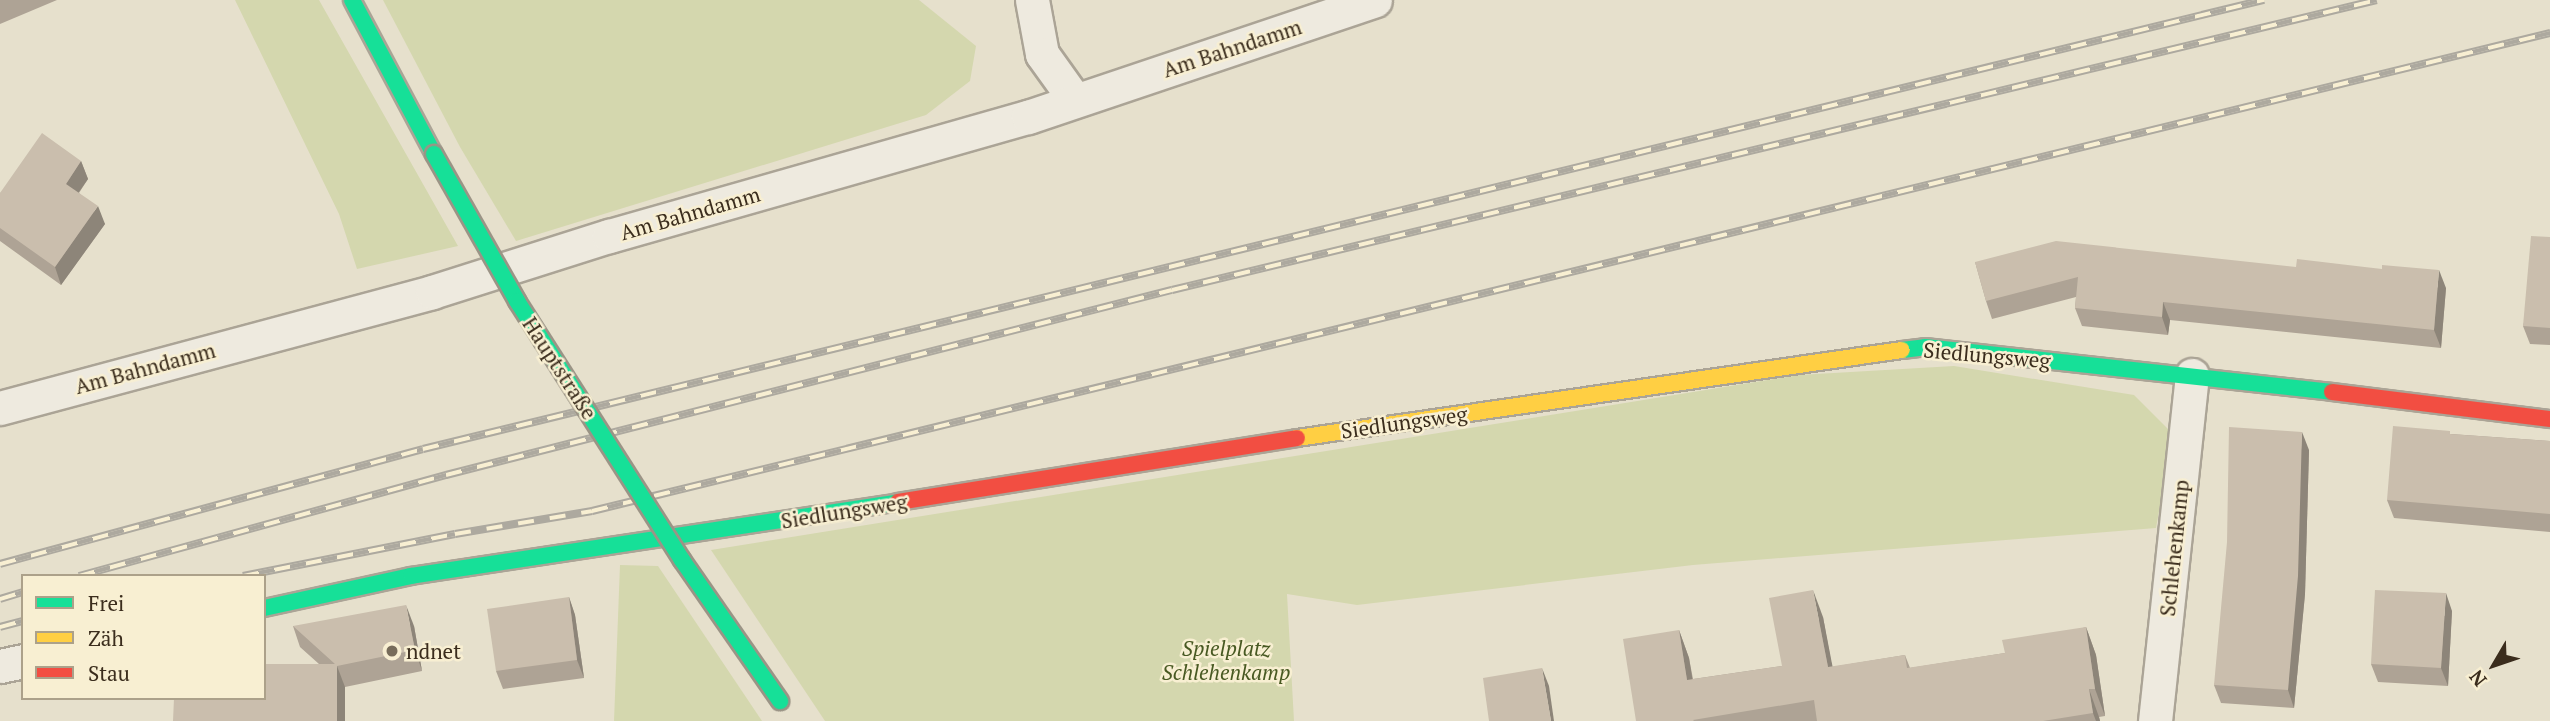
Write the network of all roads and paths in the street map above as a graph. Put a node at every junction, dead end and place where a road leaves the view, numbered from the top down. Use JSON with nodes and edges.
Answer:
{"nodes":[{"id":1,"x":352,"y":0,"type":"edge"},
{"id":2,"x":1032,"y":0,"type":"edge"},
{"id":3,"x":1375,"y":0,"type":"edge"},
{"id":4,"x":1075,"y":100,"type":"junction"},
{"id":5,"x":2192,"y":374,"type":"junction"},
{"id":6,"x":0,"y":408,"type":"edge"},
{"id":7,"x":2550,"y":419,"type":"edge"},
{"id":8,"x":266,"y":608,"type":"edge"},
{"id":9,"x":21,"y":661,"type":"edge"},
{"id":10,"x":0,"y":666,"type":"edge"},
{"id":11,"x":783,"y":706,"type":"dead end"},
{"id":12,"x":2155,"y":721,"type":"edge"}],
"edges":[{"from":1,"to":11,"type":"street","name":"Hauptstraße","bridge":true},
{"from":2,"to":4,"type":"street"},
{"from":3,"to":4,"type":"street","name":"Am Bahndamm"},
{"from":4,"to":6,"type":"street","name":"Am Bahndamm"},
{"from":5,"to":7,"type":"street","name":"Siedlungsweg"},
{"from":5,"to":8,"type":"street","name":"Siedlungsweg"},
{"from":5,"to":12,"type":"street","name":"Schlehenkamp"},
{"from":9,"to":10,"type":"street"}]}
